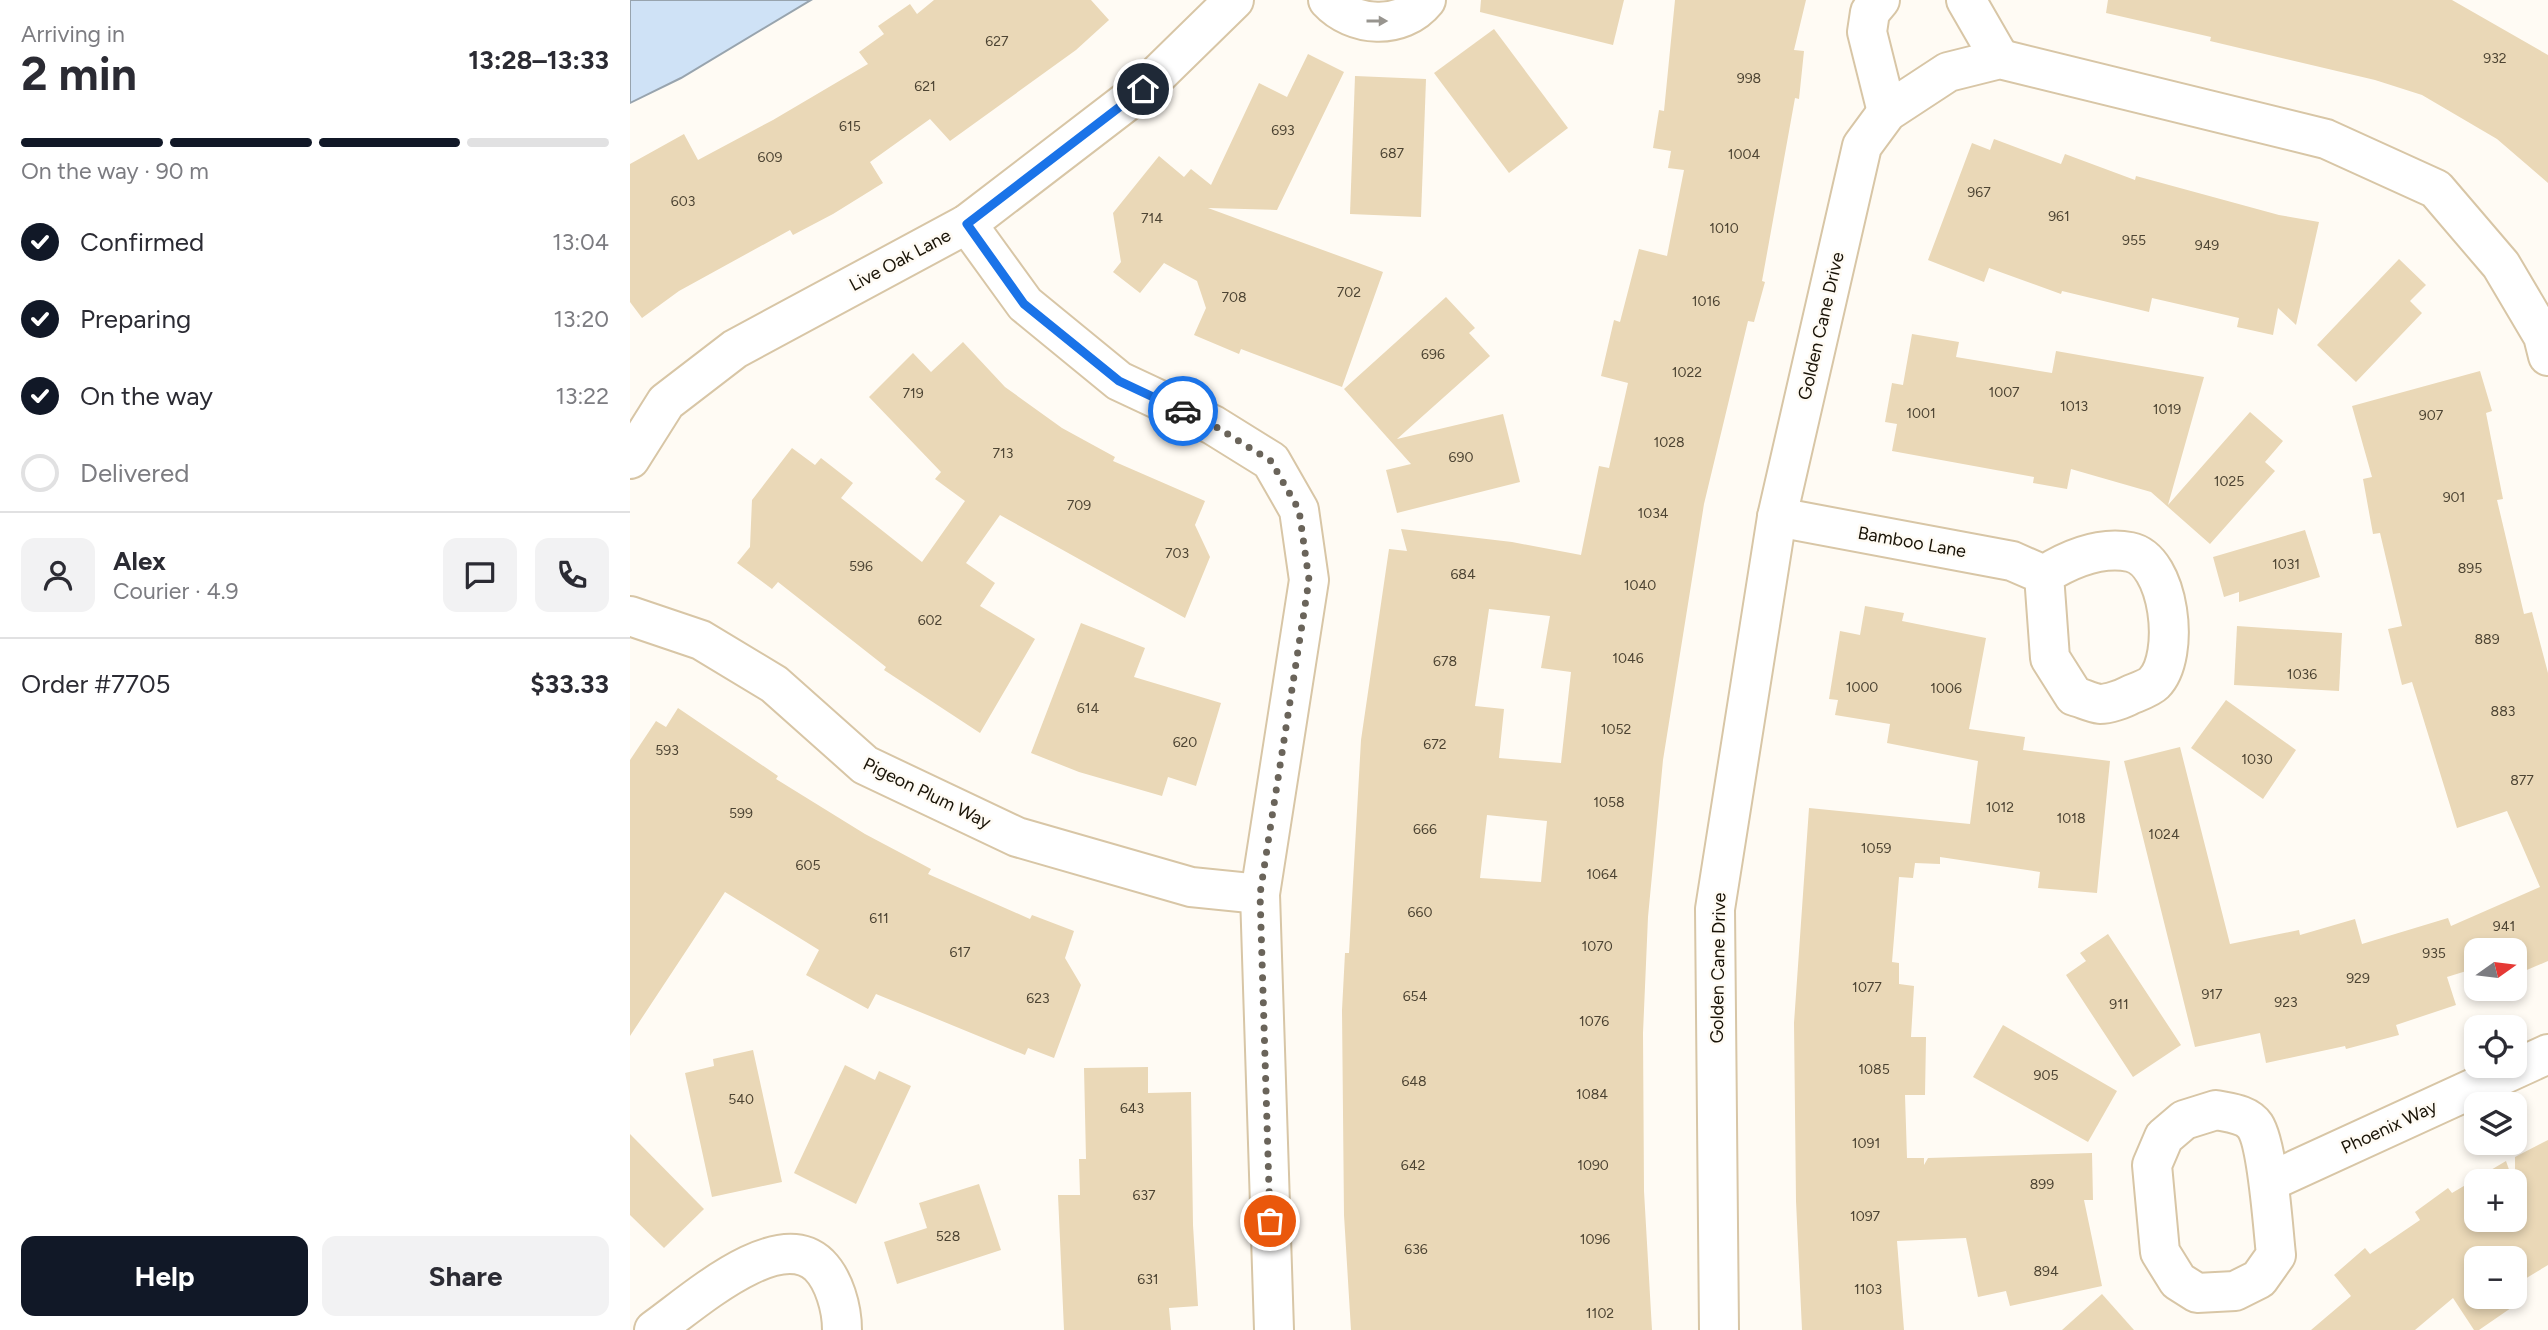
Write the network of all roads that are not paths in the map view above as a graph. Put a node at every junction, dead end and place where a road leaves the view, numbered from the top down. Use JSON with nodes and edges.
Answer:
{"nodes":[{"id":1,"x":1234,"y":0,"type":"edge"},
{"id":2,"x":1328,"y":0,"type":"edge"},
{"id":3,"x":1426,"y":0,"type":"edge"},
{"id":4,"x":1880,"y":0,"type":"edge"},
{"id":5,"x":1966,"y":0,"type":"edge"},
{"id":6,"x":2000,"y":59,"type":"junction"},
{"id":7,"x":1887,"y":112,"type":"junction"},
{"id":8,"x":967,"y":224,"type":"junction"},
{"id":9,"x":2548,"y":356,"type":"edge"},
{"id":10,"x":630,"y":458,"type":"edge"},
{"id":11,"x":1777,"y":517,"type":"junction"},
{"id":12,"x":2044,"y":575,"type":"dead end"},
{"id":13,"x":630,"y":616,"type":"edge"},
{"id":14,"x":1260,"y":894,"type":"junction"},
{"id":15,"x":2548,"y":1054,"type":"edge"},
{"id":16,"x":2269,"y":1182,"type":"junction"},
{"id":17,"x":654,"y":1330,"type":"edge"},
{"id":18,"x":842,"y":1330,"type":"edge"},
{"id":19,"x":1274,"y":1330,"type":"edge"},
{"id":20,"x":1719,"y":1330,"type":"edge"}],
"edges":[{"from":1,"to":8,"type":"street","name":"Live Oak Lane"},
{"from":2,"to":3,"type":"street","one_way":true},
{"from":4,"to":7,"type":"street"},
{"from":5,"to":6,"type":"street"},
{"from":6,"to":7,"type":"street","name":"Golden Cane Drive"},
{"from":6,"to":9,"type":"street","name":"Golden Cane Drive"},
{"from":7,"to":11,"type":"street","name":"Golden Cane Drive"},
{"from":8,"to":10,"type":"street","name":"Live Oak Lane"},
{"from":8,"to":14,"type":"street"},
{"from":11,"to":12,"type":"street","name":"Bamboo Lane"},
{"from":11,"to":20,"type":"street","name":"Golden Cane Drive"},
{"from":13,"to":14,"type":"street","name":"Pigeon Plum Way"},
{"from":14,"to":19,"type":"street"},
{"from":15,"to":16,"type":"street","name":"Phoenix Way"},
{"from":16,"to":16,"type":"street"},
{"from":17,"to":18,"type":"street"}]}
